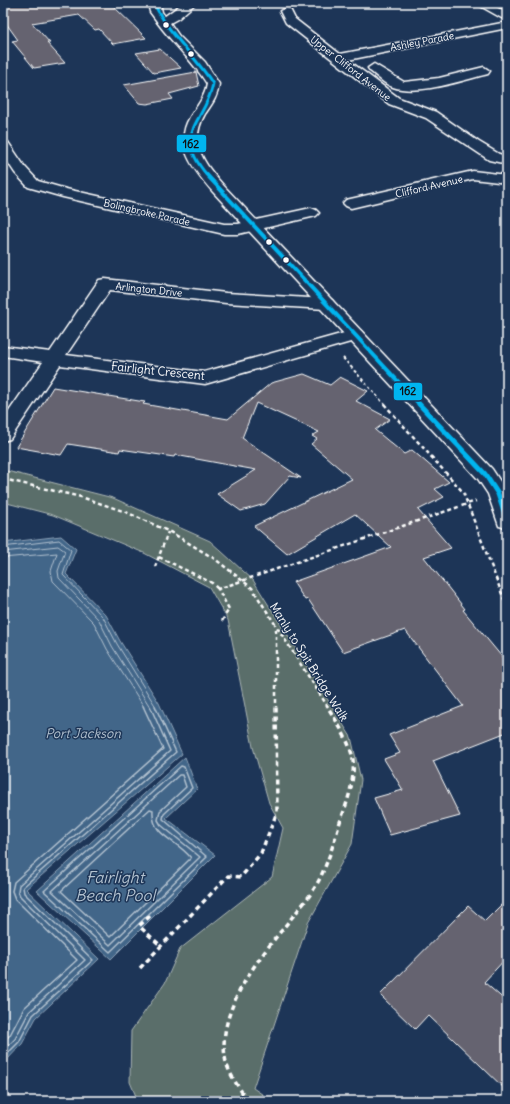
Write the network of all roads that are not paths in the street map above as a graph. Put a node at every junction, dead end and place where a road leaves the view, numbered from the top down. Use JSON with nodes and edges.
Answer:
{"nodes":[{"id":1,"x":154,"y":3,"type":"edge"},
{"id":2,"x":190,"y":3,"type":"edge"},
{"id":3,"x":481,"y":3,"type":"edge"},
{"id":4,"x":286,"y":11,"type":"dead end"},
{"id":5,"x":507,"y":18,"type":"edge"},
{"id":6,"x":163,"y":22,"type":"junction"},
{"id":7,"x":507,"y":25,"type":"edge"},
{"id":8,"x":344,"y":46,"type":"dead end"},
{"id":9,"x":355,"y":54,"type":"junction"},
{"id":10,"x":338,"y":58,"type":"junction"},
{"id":11,"x":484,"y":71,"type":"dead end"},
{"id":12,"x":3,"y":145,"type":"edge"},
{"id":13,"x":507,"y":160,"type":"edge"},
{"id":14,"x":20,"y":170,"type":"junction"},
{"id":15,"x":3,"y":174,"type":"edge"},
{"id":16,"x":507,"y":179,"type":"edge"},
{"id":17,"x":351,"y":204,"type":"dead end"},
{"id":18,"x":311,"y":213,"type":"dead end"},
{"id":19,"x":254,"y":226,"type":"junction"},
{"id":20,"x":326,"y":304,"type":"junction"},
{"id":21,"x":356,"y":335,"type":"junction"},
{"id":22,"x":3,"y":351,"type":"edge"},
{"id":23,"x":55,"y":358,"type":"junction"},
{"id":24,"x":3,"y":435,"type":"edge"},
{"id":25,"x":507,"y":520,"type":"edge"}],
"edges":[{"from":1,"to":6,"type":"street"},
{"from":2,"to":6,"type":"street"},
{"from":3,"to":5,"type":"street"},
{"from":4,"to":10,"type":"street","name":"Upper Clifford Avenue"},
{"from":6,"to":19,"type":"street"},
{"from":7,"to":9,"type":"street","name":"Ashley Parade"},
{"from":8,"to":9,"type":"street"},
{"from":9,"to":10,"type":"street","name":"Ashley Parade"},
{"from":9,"to":11,"type":"street"},
{"from":10,"to":13,"type":"street","name":"Upper Clifford Avenue"},
{"from":12,"to":14,"type":"street","name":"Bolingbroke Parade"},
{"from":14,"to":15,"type":"street"},
{"from":14,"to":19,"type":"street","name":"Bolingbroke Parade"},
{"from":16,"to":17,"type":"street","name":"Clifford Avenue"},
{"from":18,"to":19,"type":"street","name":"Bolingbroke Parade"},
{"from":19,"to":20,"type":"street"},
{"from":20,"to":21,"type":"street"},
{"from":20,"to":23,"type":"street","name":"Arlington Drive"},
{"from":21,"to":23,"type":"street","name":"Fairlight Crescent"},
{"from":21,"to":25,"type":"street"},
{"from":22,"to":23,"type":"street","name":"Fairlight Crescent"},
{"from":23,"to":24,"type":"street","name":"Arlington Drive"}]}
